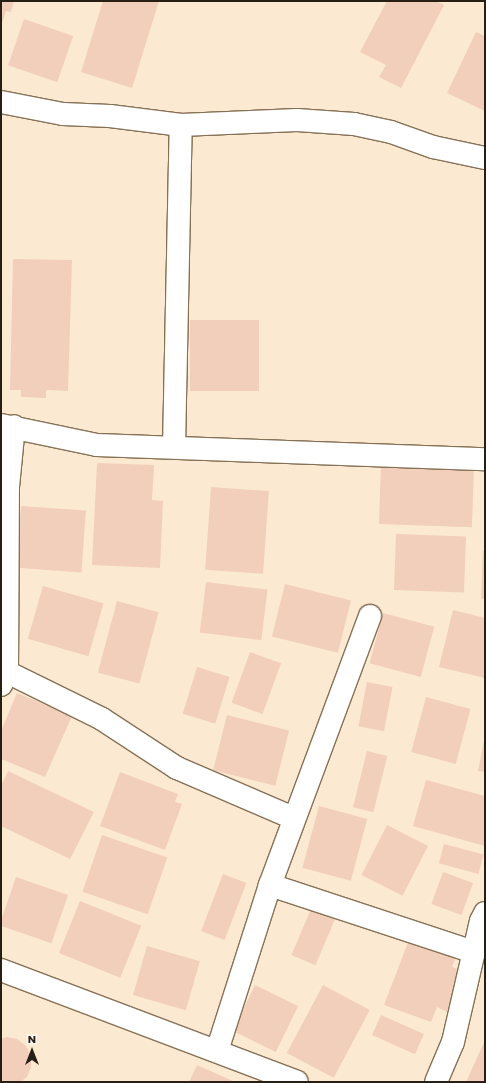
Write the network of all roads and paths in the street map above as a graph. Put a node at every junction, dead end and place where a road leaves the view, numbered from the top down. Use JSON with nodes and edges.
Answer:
{"nodes":[{"id":1,"x":1,"y":102,"type":"edge"},
{"id":2,"x":181,"y":125,"type":"junction"},
{"id":3,"x":485,"y":158,"type":"edge"},
{"id":4,"x":8,"y":426,"type":"edge"},
{"id":5,"x":174,"y":447,"type":"junction"},
{"id":6,"x":485,"y":459,"type":"edge"},
{"id":7,"x":370,"y":616,"type":"dead end"},
{"id":8,"x":4,"y":679,"type":"edge"},
{"id":9,"x":293,"y":818,"type":"junction"},
{"id":10,"x":270,"y":885,"type":"junction"},
{"id":11,"x":484,"y":920,"type":"edge"},
{"id":12,"x":474,"y":952,"type":"junction"},
{"id":13,"x":1,"y":970,"type":"edge"},
{"id":14,"x":217,"y":1051,"type":"junction"},
{"id":15,"x":297,"y":1082,"type":"edge"},
{"id":16,"x":436,"y":1082,"type":"edge"}],
"edges":[{"from":1,"to":2,"type":"street"},
{"from":2,"to":3,"type":"street"},
{"from":2,"to":5,"type":"street"},
{"from":4,"to":5,"type":"street"},
{"from":4,"to":8,"type":"street"},
{"from":5,"to":6,"type":"street"},
{"from":7,"to":9,"type":"street"},
{"from":8,"to":9,"type":"street"},
{"from":9,"to":10,"type":"street"},
{"from":10,"to":12,"type":"street"},
{"from":10,"to":14,"type":"street"},
{"from":11,"to":12,"type":"street"},
{"from":12,"to":16,"type":"street"},
{"from":13,"to":14,"type":"street"},
{"from":14,"to":15,"type":"street"}]}
